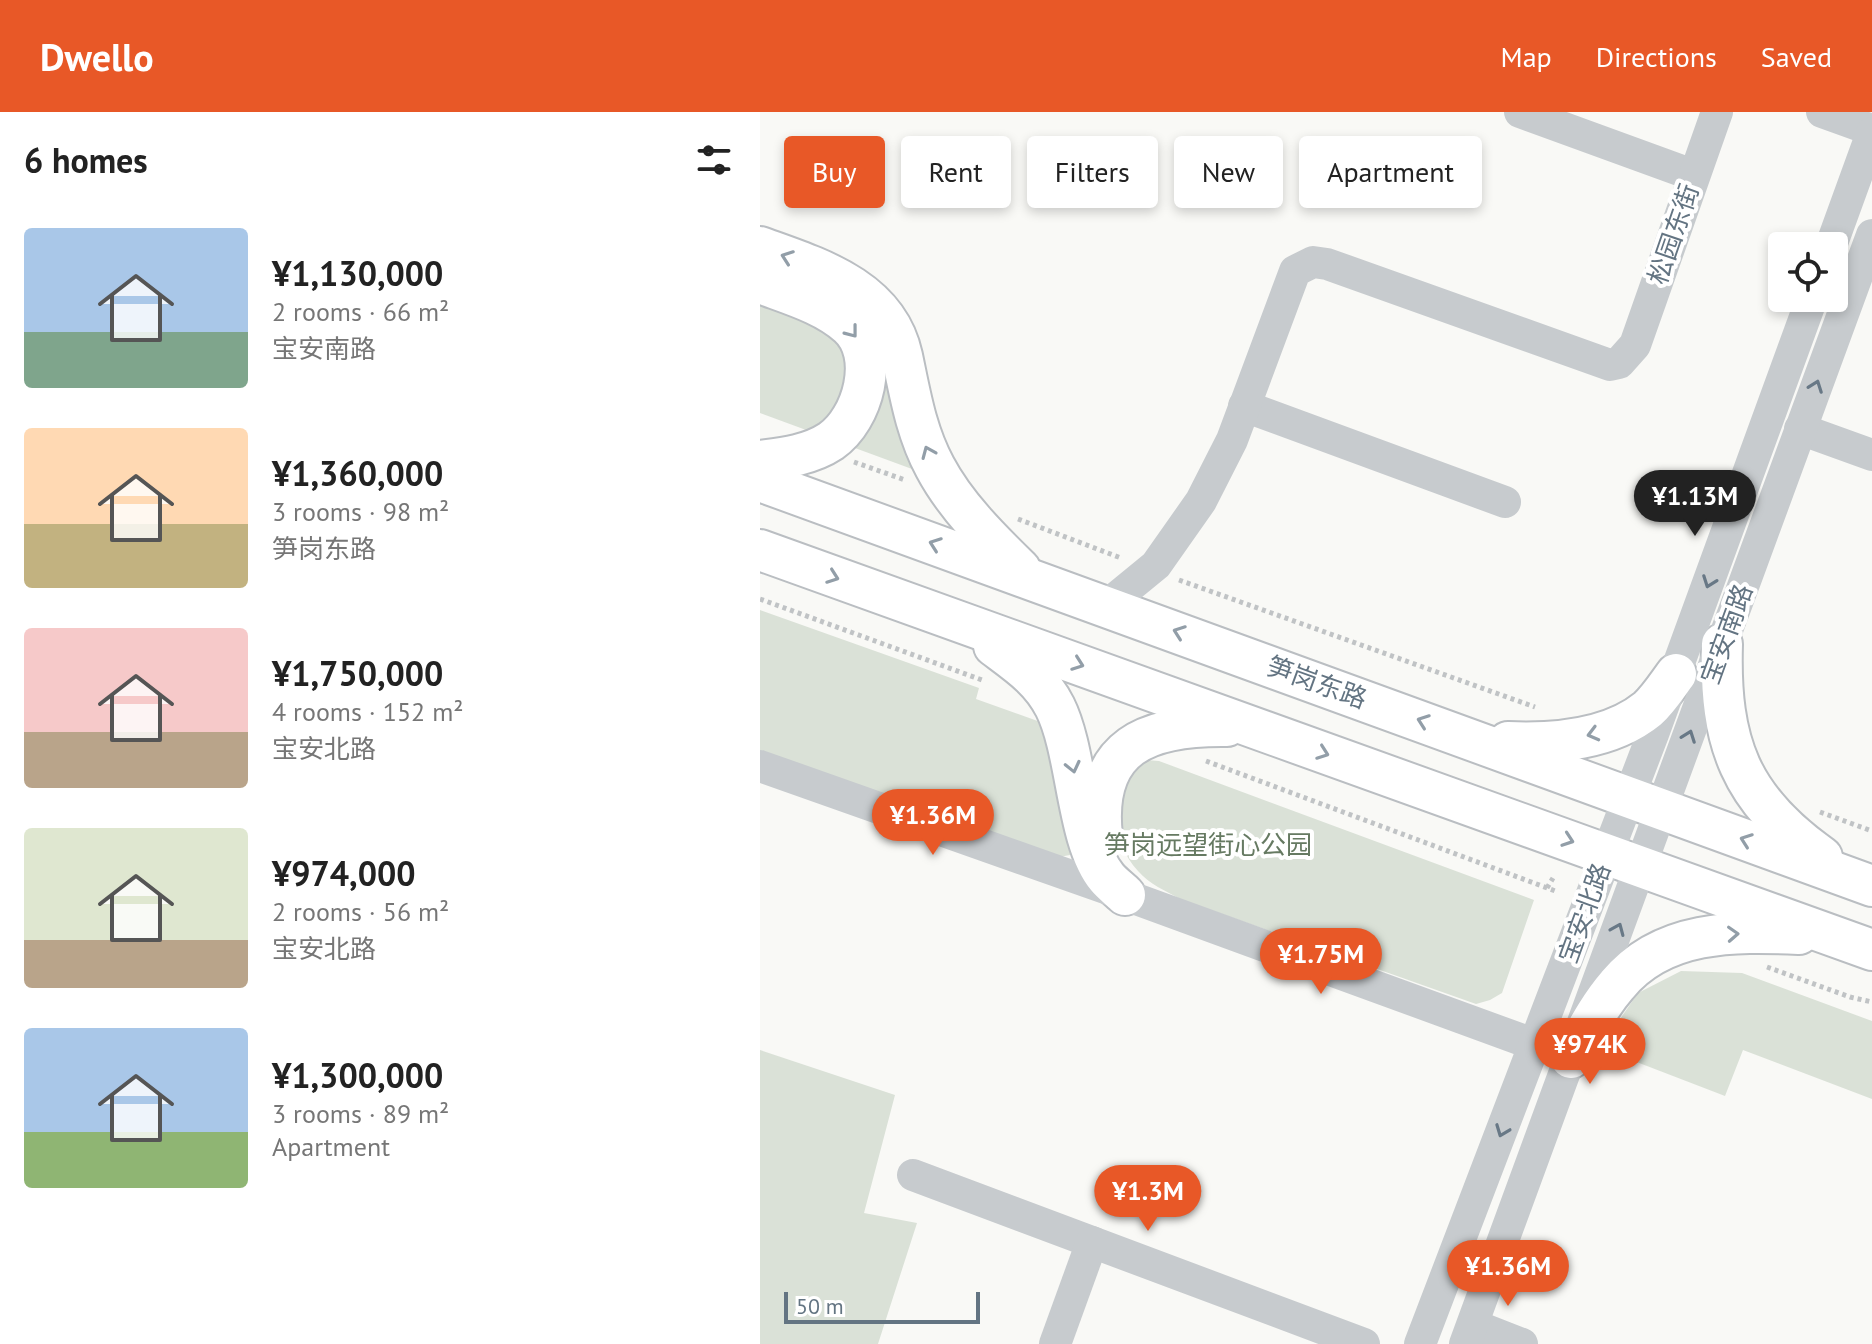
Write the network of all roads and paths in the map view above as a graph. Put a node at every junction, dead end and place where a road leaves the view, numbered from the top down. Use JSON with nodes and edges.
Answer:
{"nodes":[{"id":1,"x":1520,"y":112,"type":"edge"},
{"id":2,"x":1717,"y":112,"type":"edge"},
{"id":3,"x":1822,"y":112,"type":"edge"},
{"id":4,"x":1872,"y":131,"type":"edge"},
{"id":5,"x":1693,"y":175,"type":"junction"},
{"id":6,"x":1836,"y":232,"type":"edge"},
{"id":7,"x":1872,"y":235,"type":"edge"},
{"id":8,"x":760,"y":247,"type":"edge"},
{"id":9,"x":760,"y":283,"type":"edge"},
{"id":10,"x":1807,"y":312,"type":"edge"},
{"id":11,"x":1244,"y":406,"type":"junction"},
{"id":12,"x":1800,"y":429,"type":"junction"},
{"id":13,"x":1872,"y":455,"type":"edge"},
{"id":14,"x":844,"y":458,"type":"dead end"},
{"id":15,"x":760,"y":461,"type":"edge"},
{"id":16,"x":760,"y":481,"type":"edge"},
{"id":17,"x":912,"y":483,"type":"dead end"},
{"id":18,"x":1505,"y":502,"type":"dead end"},
{"id":19,"x":1006,"y":510,"type":"dead end"},
{"id":20,"x":760,"y":550,"type":"edge"},
{"id":21,"x":1131,"y":562,"type":"dead end"},
{"id":22,"x":1029,"y":578,"type":"junction"},
{"id":23,"x":1176,"y":579,"type":"dead end"},
{"id":24,"x":760,"y":599,"type":"edge"},
{"id":25,"x":1106,"y":606,"type":"junction"},
{"id":26,"x":962,"y":622,"type":"junction"},
{"id":27,"x":1722,"y":644,"type":"junction"},
{"id":28,"x":1676,"y":674,"type":"junction"},
{"id":29,"x":989,"y":683,"type":"dead end"},
{"id":30,"x":1548,"y":711,"type":"dead end"},
{"id":31,"x":1248,"y":726,"type":"junction"},
{"id":32,"x":1476,"y":740,"type":"junction"},
{"id":33,"x":1204,"y":760,"type":"dead end"},
{"id":34,"x":760,"y":766,"type":"edge"},
{"id":35,"x":1645,"y":803,"type":"junction"},
{"id":36,"x":1812,"y":809,"type":"dead end"},
{"id":37,"x":1872,"y":831,"type":"edge"},
{"id":38,"x":1624,"y":860,"type":"junction"},
{"id":39,"x":1553,"y":878,"type":"dead end"},
{"id":40,"x":1863,"y":883,"type":"edge"},
{"id":41,"x":1547,"y":888,"type":"junction"},
{"id":42,"x":1558,"y":892,"type":"dead end"},
{"id":43,"x":1125,"y":895,"type":"junction"},
{"id":44,"x":1832,"y":935,"type":"junction"},
{"id":45,"x":1872,"y":950,"type":"edge"},
{"id":46,"x":1756,"y":964,"type":"dead end"},
{"id":47,"x":1872,"y":1002,"type":"edge"},
{"id":48,"x":1553,"y":1052,"type":"junction"},
{"id":49,"x":913,"y":1175,"type":"dead end"},
{"id":50,"x":1092,"y":1242,"type":"junction"},
{"id":51,"x":1469,"y":1334,"type":"edge"},
{"id":52,"x":1055,"y":1344,"type":"edge"},
{"id":53,"x":1364,"y":1344,"type":"edge"},
{"id":54,"x":1420,"y":1344,"type":"edge"},
{"id":55,"x":1522,"y":1344,"type":"edge"}],
"edges":[{"from":1,"to":5,"type":"street"},
{"from":2,"to":5,"type":"street","name":"松园东街"},
{"from":3,"to":4,"type":"street"},
{"from":4,"to":6,"type":"street"},
{"from":5,"to":11,"type":"street","name":"松园东街"},
{"from":12,"to":7,"type":"street","name":"宝安南路","one_way":true},
{"from":22,"to":8,"type":"main road","one_way":true},
{"from":9,"to":15,"type":"main road","one_way":true},
{"from":10,"to":28,"type":"street","name":"宝安南路","one_way":true},
{"from":11,"to":18,"type":"street"},
{"from":11,"to":25,"type":"street"},
{"from":12,"to":13,"type":"street"},
{"from":12,"to":27,"type":"street","name":"宝安南路"},
{"from":14,"to":17,"type":"path"},
{"from":22,"to":16,"type":"main road","name":"笋岗东路","one_way":true},
{"from":19,"to":21,"type":"path"},
{"from":20,"to":26,"type":"main road","one_way":true},
{"from":22,"to":25,"type":"main road","name":"笋岗东路"},
{"from":23,"to":30,"type":"path"},
{"from":24,"to":29,"type":"path"},
{"from":32,"to":25,"type":"main road","name":"笋岗东路","one_way":true},
{"from":26,"to":31,"type":"main road","one_way":true},
{"from":26,"to":43,"type":"main road","one_way":true},
{"from":35,"to":27,"type":"street","name":"宝安南路","one_way":true},
{"from":27,"to":40,"type":"main road"},
{"from":28,"to":32,"type":"main road","one_way":true},
{"from":28,"to":35,"type":"street","name":"宝安南路"},
{"from":31,"to":38,"type":"main road","one_way":true},
{"from":31,"to":43,"type":"main road"},
{"from":32,"to":35,"type":"main road","name":"笋岗东路"},
{"from":33,"to":41,"type":"path"},
{"from":34,"to":43,"type":"street"},
{"from":35,"to":38,"type":"street","name":"宝安北路"},
{"from":40,"to":35,"type":"main road","name":"笋岗东路","one_way":true},
{"from":36,"to":37,"type":"path"},
{"from":38,"to":44,"type":"main road"},
{"from":38,"to":48,"type":"street","name":"宝安北路"},
{"from":39,"to":41,"type":"path"},
{"from":41,"to":42,"type":"path"},
{"from":43,"to":48,"type":"street"},
{"from":44,"to":45,"type":"main road"},
{"from":48,"to":44,"type":"main road","one_way":true},
{"from":46,"to":47,"type":"path"},
{"from":48,"to":51,"type":"street","name":"宝安北路"},
{"from":48,"to":54,"type":"street","name":"宝安北路","one_way":true},
{"from":49,"to":50,"type":"street"},
{"from":50,"to":52,"type":"street"},
{"from":50,"to":53,"type":"street"},
{"from":51,"to":55,"type":"street"}]}
